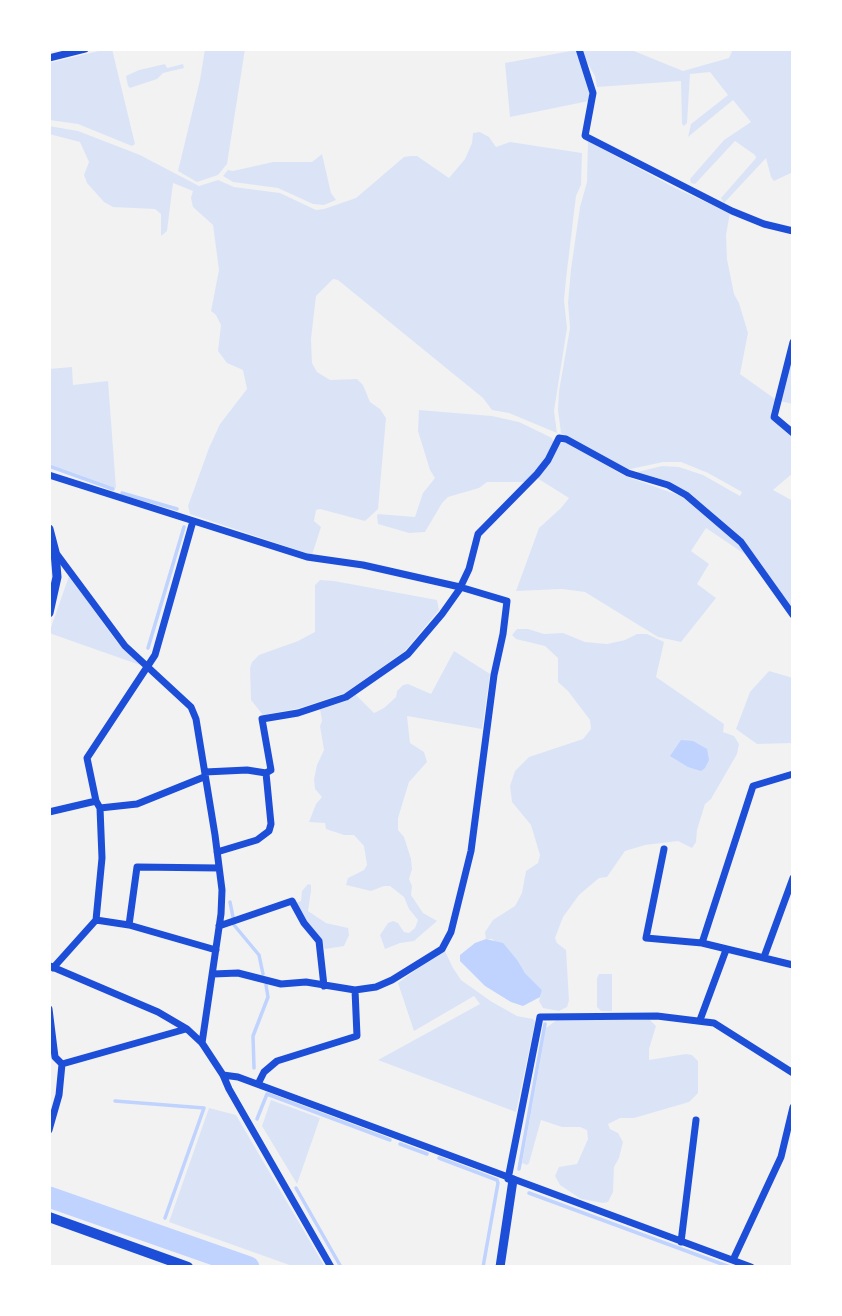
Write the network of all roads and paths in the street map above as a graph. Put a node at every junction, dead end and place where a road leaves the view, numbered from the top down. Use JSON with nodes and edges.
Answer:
{"nodes":[{"id":1,"x":85,"y":49,"type":"edge"},
{"id":2,"x":579,"y":49,"type":"edge"},
{"id":3,"x":49,"y":58,"type":"edge"},
{"id":4,"x":793,"y":231,"type":"edge"},
{"id":5,"x":793,"y":342,"type":"edge"},
{"id":6,"x":793,"y":433,"type":"edge"},
{"id":7,"x":49,"y":475,"type":"edge"},
{"id":8,"x":193,"y":522,"type":"junction"},
{"id":9,"x":49,"y":529,"type":"edge"},
{"id":10,"x":55,"y":552,"type":"junction"},
{"id":11,"x":460,"y":587,"type":"junction"},
{"id":12,"x":49,"y":613,"type":"edge"},
{"id":13,"x":793,"y":615,"type":"edge"},
{"id":14,"x":148,"y":666,"type":"junction"},
{"id":15,"x":267,"y":773,"type":"junction"},
{"id":16,"x":793,"y":774,"type":"edge"},
{"id":17,"x":204,"y":775,"type":"junction"},
{"id":18,"x":98,"y":804,"type":"junction"},
{"id":19,"x":49,"y":812,"type":"edge"},
{"id":20,"x":664,"y":849,"type":"dead end"},
{"id":21,"x":217,"y":852,"type":"junction"},
{"id":22,"x":219,"y":868,"type":"junction"},
{"id":23,"x":792,"y":883,"type":"edge"},
{"id":24,"x":96,"y":920,"type":"junction"},
{"id":25,"x":130,"y":925,"type":"junction"},
{"id":26,"x":219,"y":926,"type":"junction"},
{"id":27,"x":702,"y":943,"type":"junction"},
{"id":28,"x":216,"y":950,"type":"junction"},
{"id":29,"x":726,"y":950,"type":"junction"},
{"id":30,"x":764,"y":957,"type":"junction"},
{"id":31,"x":793,"y":965,"type":"edge"},
{"id":32,"x":51,"y":967,"type":"edge"},
{"id":33,"x":213,"y":974,"type":"junction"},
{"id":34,"x":324,"y":986,"type":"junction"},
{"id":35,"x":355,"y":990,"type":"junction"},
{"id":36,"x":49,"y":1009,"type":"edge"},
{"id":37,"x":700,"y":1020,"type":"junction"},
{"id":38,"x":187,"y":1029,"type":"junction"},
{"id":39,"x":202,"y":1043,"type":"junction"},
{"id":40,"x":52,"y":1057,"type":"edge"},
{"id":41,"x":62,"y":1064,"type":"junction"},
{"id":42,"x":793,"y":1073,"type":"edge"},
{"id":43,"x":223,"y":1074,"type":"junction"},
{"id":44,"x":258,"y":1084,"type":"junction"},
{"id":45,"x":793,"y":1107,"type":"edge"},
{"id":46,"x":696,"y":1120,"type":"dead end"},
{"id":47,"x":49,"y":1130,"type":"edge"},
{"id":48,"x":511,"y":1180,"type":"junction"},
{"id":49,"x":49,"y":1217,"type":"edge"},
{"id":50,"x":681,"y":1242,"type":"junction"},
{"id":51,"x":733,"y":1261,"type":"junction"},
{"id":52,"x":188,"y":1267,"type":"edge"},
{"id":53,"x":331,"y":1267,"type":"edge"},
{"id":54,"x":500,"y":1267,"type":"edge"},
{"id":55,"x":751,"y":1267,"type":"edge"}],
"edges":[{"from":1,"to":3,"type":"street"},
{"from":2,"to":4,"type":"street"},
{"from":5,"to":6,"type":"street"},
{"from":7,"to":8,"type":"street"},
{"from":8,"to":11,"type":"street"},
{"from":8,"to":14,"type":"street"},
{"from":9,"to":10,"type":"street"},
{"from":10,"to":12,"type":"street"},
{"from":10,"to":14,"type":"street"},
{"from":11,"to":13,"type":"street"},
{"from":11,"to":15,"type":"street"},
{"from":11,"to":35,"type":"street"},
{"from":14,"to":17,"type":"street"},
{"from":14,"to":18,"type":"street"},
{"from":15,"to":17,"type":"street"},
{"from":15,"to":21,"type":"street"},
{"from":16,"to":27,"type":"street"},
{"from":17,"to":18,"type":"street"},
{"from":17,"to":21,"type":"street"},
{"from":18,"to":19,"type":"street"},
{"from":18,"to":24,"type":"street"},
{"from":20,"to":27,"type":"street"},
{"from":21,"to":22,"type":"street"},
{"from":22,"to":25,"type":"street"},
{"from":22,"to":26,"type":"street"},
{"from":23,"to":30,"type":"street"},
{"from":24,"to":25,"type":"street"},
{"from":24,"to":32,"type":"street"},
{"from":25,"to":28,"type":"street"},
{"from":26,"to":28,"type":"street"},
{"from":26,"to":34,"type":"street"},
{"from":27,"to":29,"type":"street"},
{"from":28,"to":33,"type":"street"},
{"from":29,"to":30,"type":"street"},
{"from":29,"to":37,"type":"street"},
{"from":30,"to":31,"type":"street"},
{"from":32,"to":38,"type":"street"},
{"from":33,"to":34,"type":"street"},
{"from":33,"to":39,"type":"street"},
{"from":34,"to":35,"type":"street"},
{"from":35,"to":44,"type":"street"},
{"from":36,"to":40,"type":"street"},
{"from":37,"to":42,"type":"street"},
{"from":37,"to":48,"type":"street"},
{"from":38,"to":39,"type":"street"},
{"from":38,"to":41,"type":"street"},
{"from":39,"to":43,"type":"street"},
{"from":40,"to":41,"type":"street"},
{"from":41,"to":47,"type":"street"},
{"from":43,"to":44,"type":"street"},
{"from":43,"to":53,"type":"street"},
{"from":44,"to":48,"type":"street"},
{"from":45,"to":51,"type":"street"},
{"from":46,"to":50,"type":"street"},
{"from":48,"to":50,"type":"street"},
{"from":48,"to":54,"type":"street"},
{"from":49,"to":52,"type":"main road"},
{"from":50,"to":51,"type":"street"},
{"from":51,"to":55,"type":"street"}]}
